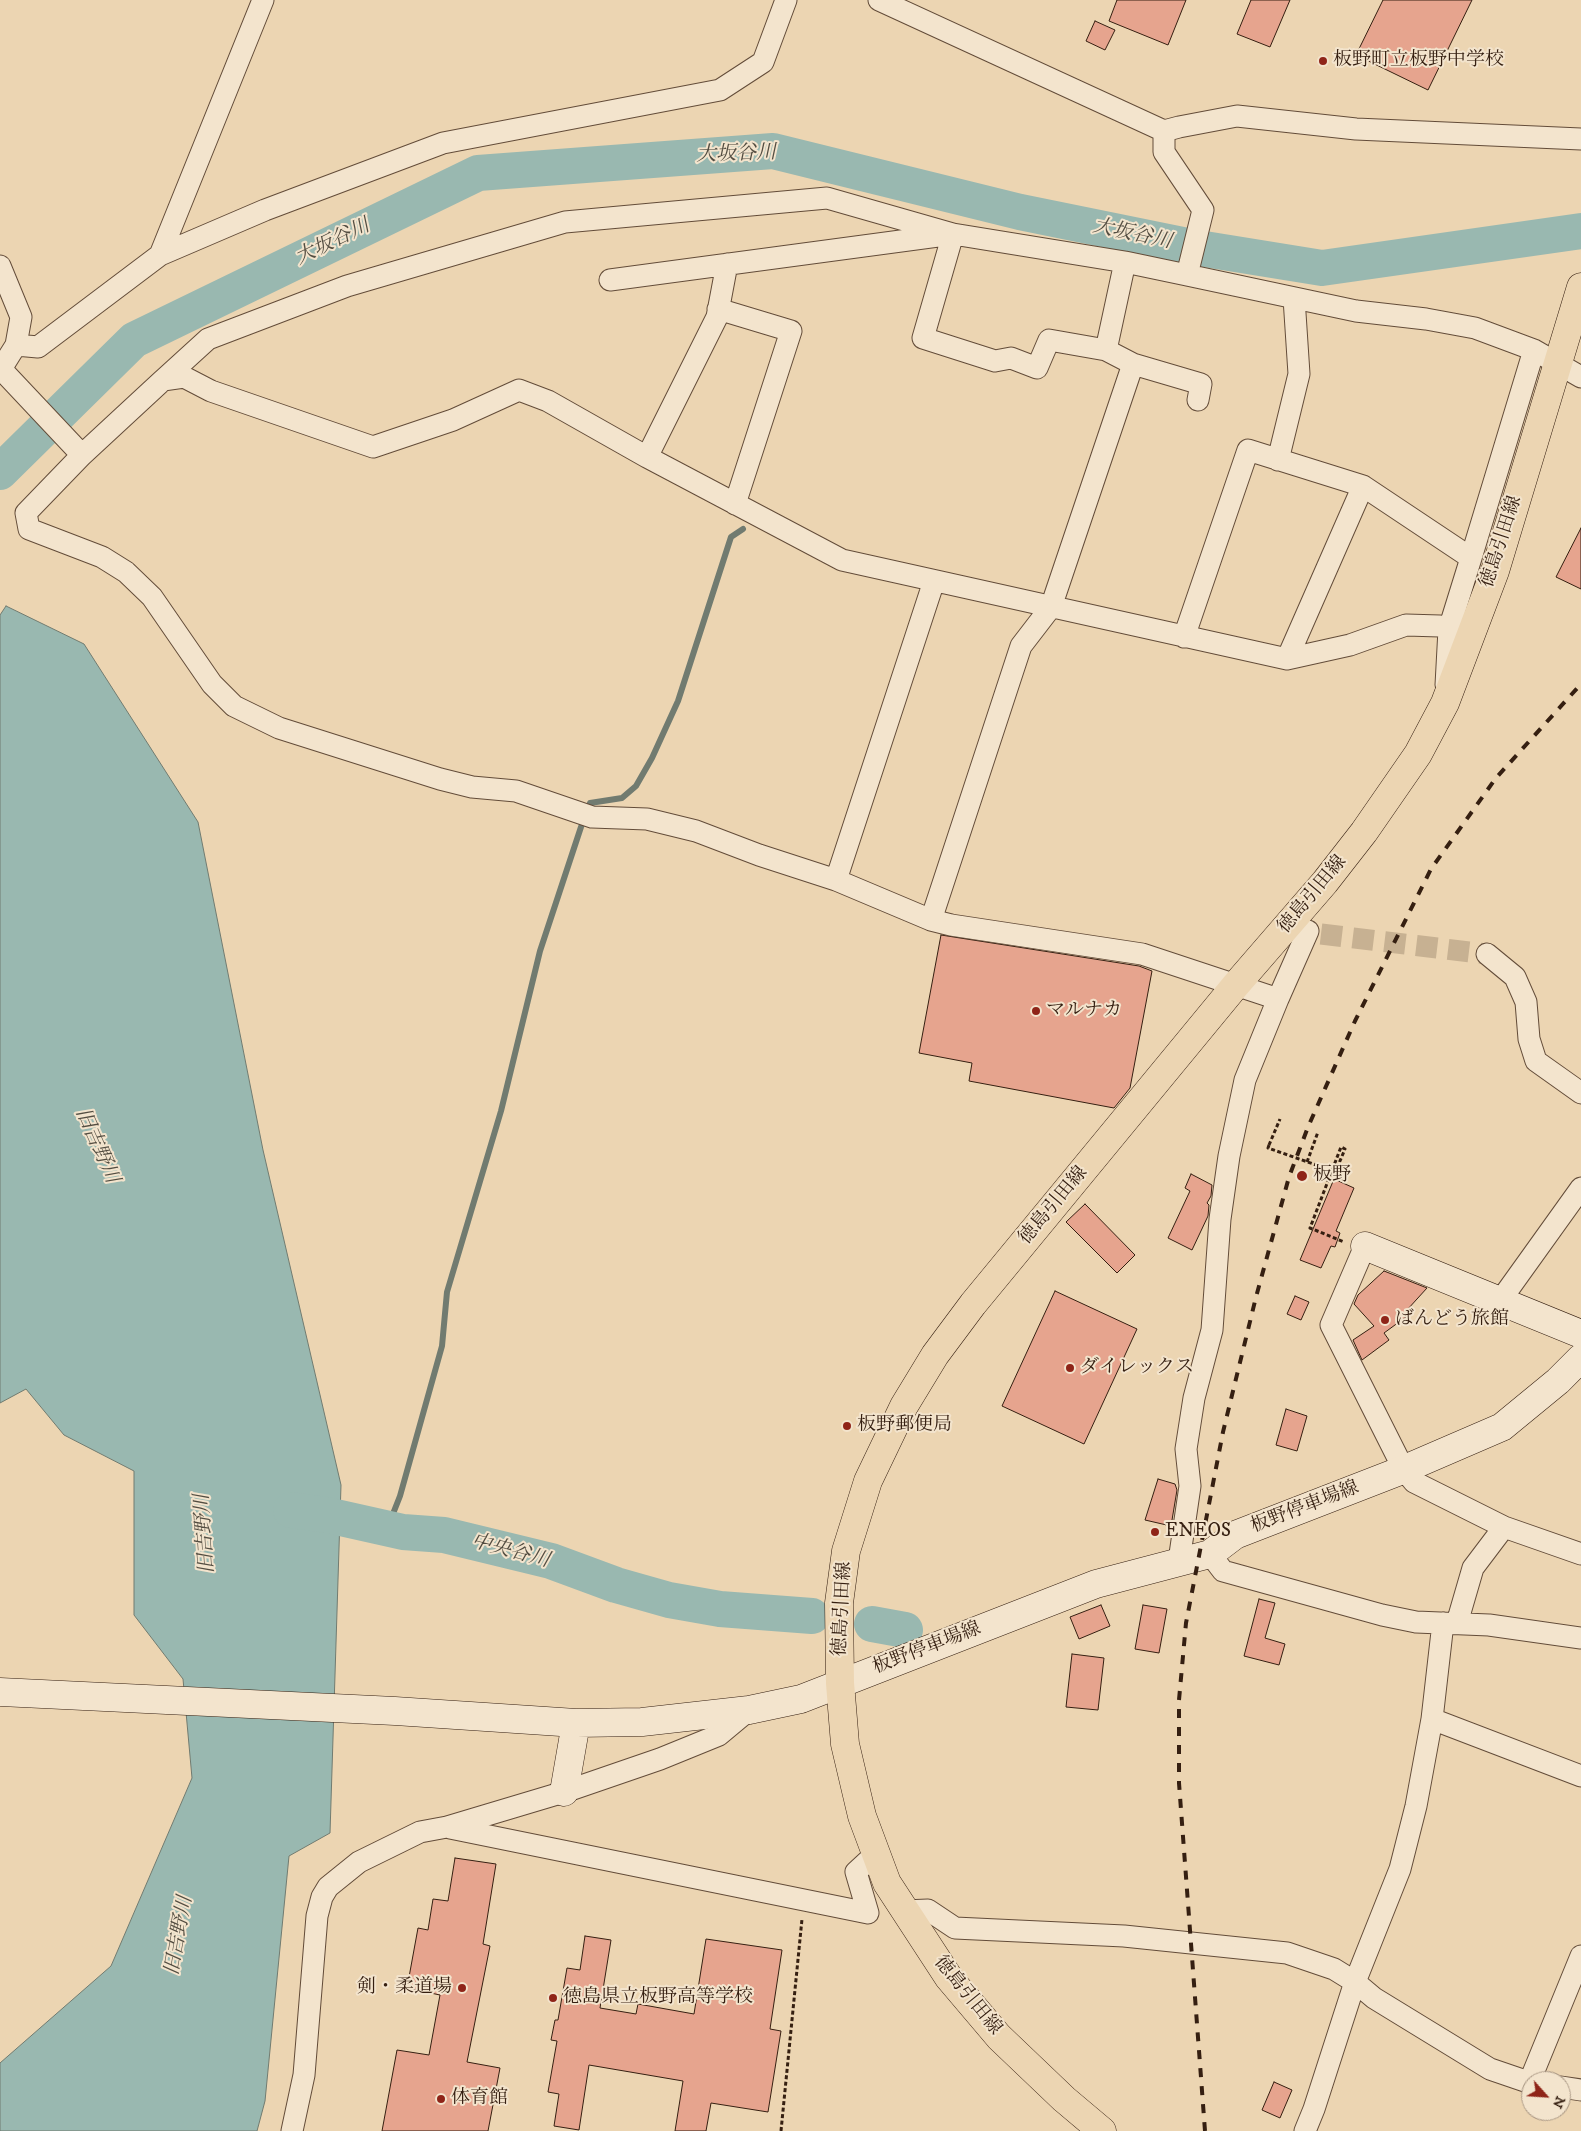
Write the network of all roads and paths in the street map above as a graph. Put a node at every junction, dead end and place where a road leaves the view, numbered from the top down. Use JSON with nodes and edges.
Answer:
{"nodes":[{"id":1,"x":263,"y":0,"type":"edge"},
{"id":2,"x":786,"y":0,"type":"edge"},
{"id":3,"x":879,"y":0,"type":"edge"},
{"id":4,"x":1164,"y":131,"type":"junction"},
{"id":5,"x":1581,"y":139,"type":"edge"},
{"id":6,"x":953,"y":234,"type":"junction"},
{"id":7,"x":160,"y":255,"type":"junction"},
{"id":8,"x":1125,"y":262,"type":"junction"},
{"id":9,"x":727,"y":264,"type":"junction"},
{"id":10,"x":0,"y":266,"type":"edge"},
{"id":11,"x":1188,"y":271,"type":"junction"},
{"id":12,"x":610,"y":280,"type":"dead end"},
{"id":13,"x":1581,"y":287,"type":"edge"},
{"id":14,"x":1294,"y":298,"type":"junction"},
{"id":15,"x":718,"y":310,"type":"junction"},
{"id":16,"x":16,"y":345,"type":"junction"},
{"id":17,"x":1106,"y":350,"type":"junction"},
{"id":18,"x":1133,"y":364,"type":"junction"},
{"id":19,"x":1565,"y":365,"type":"edge"},
{"id":20,"x":162,"y":380,"type":"junction"},
{"id":21,"x":1198,"y":400,"type":"dead end"},
{"id":22,"x":77,"y":449,"type":"junction"},
{"id":23,"x":646,"y":457,"type":"junction"},
{"id":24,"x":1278,"y":460,"type":"junction"},
{"id":25,"x":1363,"y":486,"type":"junction"},
{"id":26,"x":735,"y":504,"type":"junction"},
{"id":27,"x":1472,"y":558,"type":"junction"},
{"id":28,"x":934,"y":582,"type":"junction"},
{"id":29,"x":1051,"y":608,"type":"junction"},
{"id":30,"x":1449,"y":629,"type":"junction"},
{"id":31,"x":1184,"y":637,"type":"junction"},
{"id":32,"x":1287,"y":660,"type":"junction"},
{"id":33,"x":1445,"y":703,"type":"junction"},
{"id":34,"x":836,"y":880,"type":"junction"},
{"id":35,"x":1325,"y":882,"type":"junction"},
{"id":36,"x":931,"y":920,"type":"junction"},
{"id":37,"x":1488,"y":954,"type":"tunnel mouth"},
{"id":38,"x":1235,"y":986,"type":"junction"},
{"id":39,"x":1278,"y":999,"type":"junction"},
{"id":40,"x":1581,"y":1093,"type":"edge"},
{"id":41,"x":1280,"y":1119,"type":"dead end"},
{"id":42,"x":1318,"y":1132,"type":"dead end"},
{"id":43,"x":1308,"y":1160,"type":"junction"},
{"id":44,"x":1581,"y":1188,"type":"edge"},
{"id":45,"x":1365,"y":1248,"type":"junction"},
{"id":46,"x":1500,"y":1301,"type":"junction"},
{"id":47,"x":1581,"y":1334,"type":"edge"},
{"id":48,"x":1581,"y":1358,"type":"edge"},
{"id":49,"x":1404,"y":1470,"type":"junction"},
{"id":50,"x":1504,"y":1527,"type":"junction"},
{"id":51,"x":1210,"y":1554,"type":"junction"},
{"id":52,"x":1581,"y":1554,"type":"edge"},
{"id":53,"x":1180,"y":1560,"type":"junction"},
{"id":54,"x":1450,"y":1623,"type":"junction"},
{"id":55,"x":1581,"y":1638,"type":"edge"},
{"id":56,"x":840,"y":1683,"type":"junction"},
{"id":57,"x":0,"y":1692,"type":"edge"},
{"id":58,"x":749,"y":1710,"type":"junction"},
{"id":59,"x":1432,"y":1719,"type":"junction"},
{"id":60,"x":576,"y":1723,"type":"junction"},
{"id":61,"x":1581,"y":1776,"type":"edge"},
{"id":62,"x":564,"y":1792,"type":"junction"},
{"id":63,"x":447,"y":1827,"type":"junction"},
{"id":64,"x":877,"y":1855,"type":"junction"},
{"id":65,"x":804,"y":1901,"type":"junction"},
{"id":66,"x":904,"y":1911,"type":"junction"},
{"id":67,"x":1581,"y":1956,"type":"edge"},
{"id":68,"x":1355,"y":1982,"type":"junction"},
{"id":69,"x":1535,"y":2071,"type":"edge"},
{"id":70,"x":1521,"y":2080,"type":"edge"},
{"id":71,"x":292,"y":2131,"type":"edge"},
{"id":72,"x":781,"y":2131,"type":"edge"},
{"id":73,"x":1102,"y":2131,"type":"edge"},
{"id":74,"x":1304,"y":2131,"type":"edge"}],
"edges":[{"from":1,"to":7,"type":"street"},
{"from":2,"to":7,"type":"street"},
{"from":3,"to":4,"type":"street"},
{"from":4,"to":5,"type":"street"},
{"from":4,"to":11,"type":"street"},
{"from":6,"to":8,"type":"street"},
{"from":6,"to":9,"type":"street"},
{"from":6,"to":17,"type":"street"},
{"from":6,"to":20,"type":"street"},
{"from":7,"to":16,"type":"street"},
{"from":8,"to":11,"type":"street"},
{"from":8,"to":17,"type":"street"},
{"from":9,"to":12,"type":"street"},
{"from":9,"to":15,"type":"street"},
{"from":10,"to":16,"type":"street"},
{"from":11,"to":14,"type":"street"},
{"from":13,"to":19,"type":"main road","name":"徳島引田線"},
{"from":14,"to":19,"type":"street"},
{"from":14,"to":24,"type":"street"},
{"from":15,"to":23,"type":"street"},
{"from":15,"to":26,"type":"street"},
{"from":16,"to":22,"type":"street"},
{"from":17,"to":18,"type":"street"},
{"from":18,"to":21,"type":"street"},
{"from":18,"to":29,"type":"street"},
{"from":19,"to":27,"type":"street"},
{"from":19,"to":33,"type":"main road","name":"徳島引田線"},
{"from":20,"to":22,"type":"street"},
{"from":20,"to":23,"type":"street"},
{"from":22,"to":34,"type":"street"},
{"from":23,"to":26,"type":"street"},
{"from":24,"to":25,"type":"street"},
{"from":24,"to":31,"type":"street"},
{"from":25,"to":27,"type":"street"},
{"from":25,"to":32,"type":"street"},
{"from":26,"to":28,"type":"street"},
{"from":27,"to":30,"type":"street"},
{"from":28,"to":29,"type":"street"},
{"from":28,"to":34,"type":"street"},
{"from":29,"to":31,"type":"street"},
{"from":29,"to":36,"type":"street"},
{"from":30,"to":32,"type":"street"},
{"from":30,"to":33,"type":"street"},
{"from":31,"to":32,"type":"street"},
{"from":33,"to":35,"type":"main road","name":"徳島引田線"},
{"from":34,"to":36,"type":"street"},
{"from":35,"to":38,"type":"main road","name":"徳島引田線"},
{"from":35,"to":39,"type":"street"},
{"from":36,"to":38,"type":"street"},
{"from":37,"to":40,"type":"street"},
{"from":38,"to":39,"type":"street"},
{"from":38,"to":56,"type":"main road","name":"徳島引田線"},
{"from":39,"to":53,"type":"street"},
{"from":41,"to":43,"type":"path","bridge":true},
{"from":42,"to":43,"type":"path"},
{"from":43,"to":45,"type":"path","bridge":true},
{"from":44,"to":46,"type":"street"},
{"from":45,"to":46,"type":"main road"},
{"from":45,"to":49,"type":"street"},
{"from":46,"to":47,"type":"main road"},
{"from":48,"to":49,"type":"main road","name":"板野停車場線"},
{"from":49,"to":50,"type":"street"},
{"from":49,"to":51,"type":"main road","name":"板野停車場線"},
{"from":50,"to":52,"type":"street"},
{"from":50,"to":54,"type":"street"},
{"from":51,"to":53,"type":"main road","name":"板野停車場線"},
{"from":51,"to":54,"type":"street"},
{"from":53,"to":56,"type":"main road","name":"板野停車場線"},
{"from":54,"to":55,"type":"street"},
{"from":54,"to":59,"type":"street"},
{"from":56,"to":58,"type":"main road","name":"板野停車場線"},
{"from":56,"to":64,"type":"main road","name":"徳島引田線"},
{"from":57,"to":60,"type":"main road","name":"板野停車場線"},
{"from":58,"to":60,"type":"main road","name":"板野停車場線"},
{"from":58,"to":62,"type":"street"},
{"from":59,"to":61,"type":"street"},
{"from":59,"to":68,"type":"street"},
{"from":60,"to":62,"type":"main road"},
{"from":62,"to":63,"type":"street"},
{"from":63,"to":65,"type":"street"},
{"from":63,"to":71,"type":"street"},
{"from":64,"to":65,"type":"street"},
{"from":64,"to":66,"type":"main road","name":"徳島引田線"},
{"from":65,"to":72,"type":"path"},
{"from":66,"to":68,"type":"street"},
{"from":66,"to":73,"type":"main road","name":"徳島引田線"},
{"from":67,"to":69,"type":"street"},
{"from":68,"to":70,"type":"street"},
{"from":68,"to":74,"type":"street"}]}
